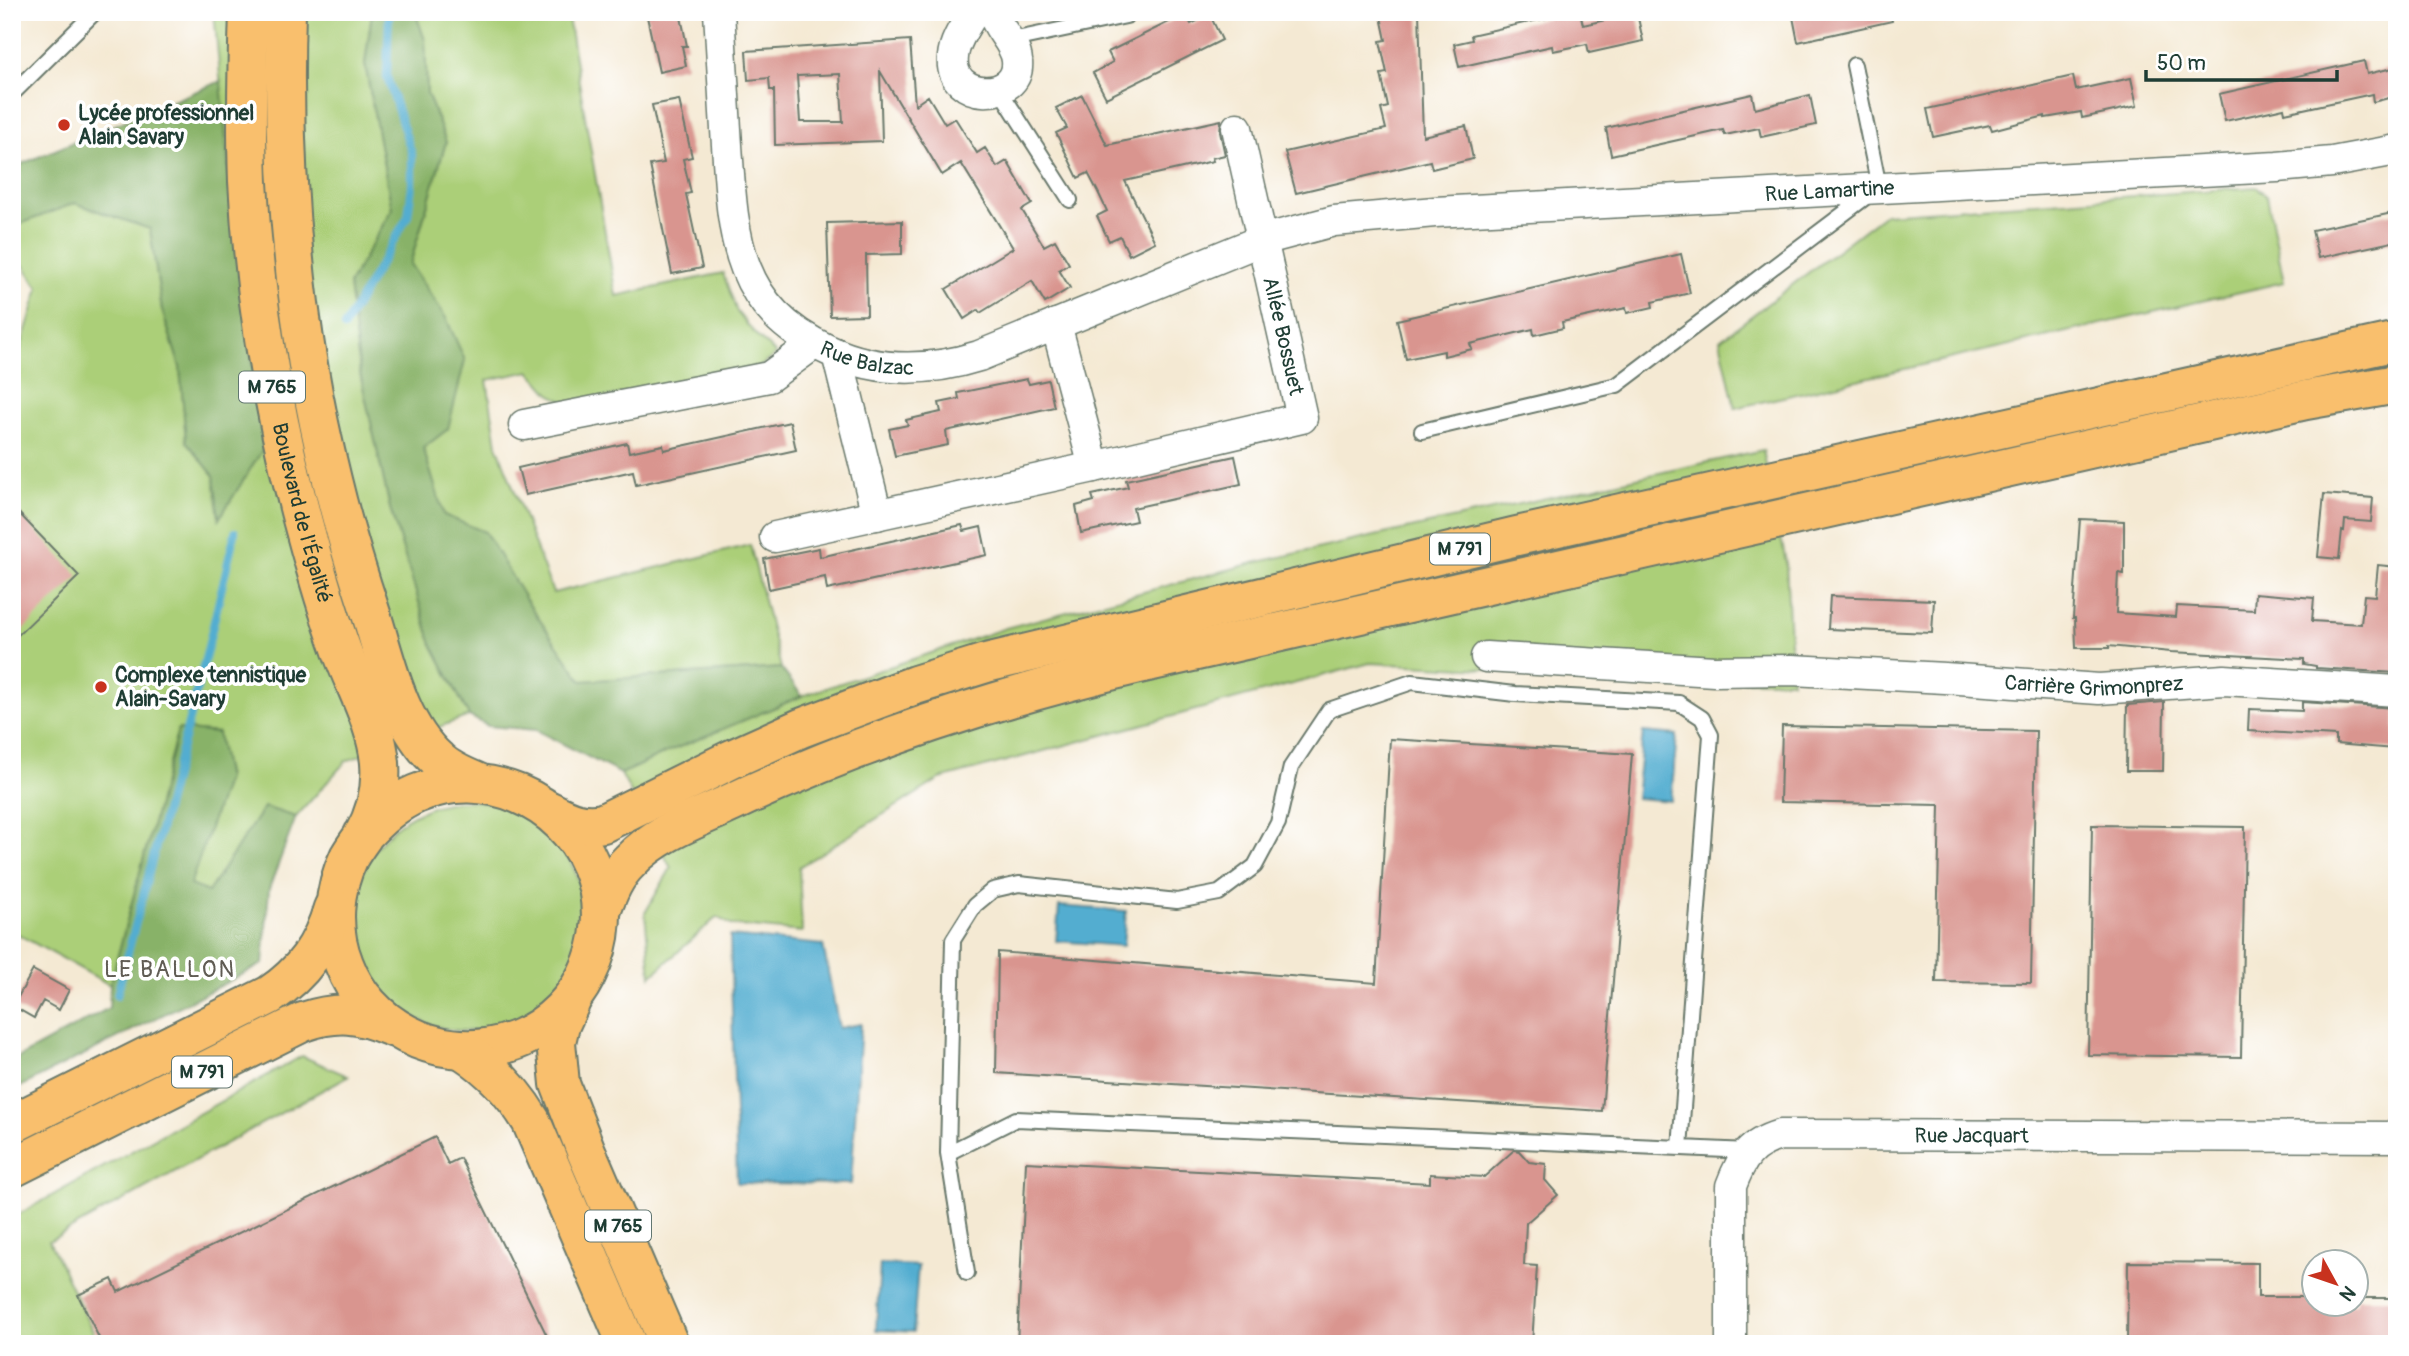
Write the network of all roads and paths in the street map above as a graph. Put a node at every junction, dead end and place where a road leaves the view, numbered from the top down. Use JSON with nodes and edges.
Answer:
{"nodes":[{"id":1,"x":95,"y":12,"type":"edge"},
{"id":2,"x":249,"y":12,"type":"edge"},
{"id":3,"x":286,"y":12,"type":"edge"},
{"id":4,"x":719,"y":12,"type":"edge"},
{"id":5,"x":974,"y":12,"type":"edge"},
{"id":6,"x":993,"y":12,"type":"edge"},
{"id":7,"x":1126,"y":16,"type":"dead end"},
{"id":8,"x":1008,"y":41,"type":"junction"},
{"id":9,"x":1854,"y":65,"type":"dead end"},
{"id":10,"x":999,"y":89,"type":"junction"},
{"id":11,"x":12,"y":94,"type":"edge"},
{"id":12,"x":1237,"y":128,"type":"dead end"},
{"id":13,"x":2397,"y":150,"type":"edge"},
{"id":14,"x":1880,"y":187,"type":"junction"},
{"id":15,"x":1070,"y":200,"type":"dead end"},
{"id":16,"x":1262,"y":240,"type":"junction"},
{"id":17,"x":1056,"y":324,"type":"junction"},
{"id":18,"x":2397,"y":341,"type":"edge"},
{"id":19,"x":825,"y":349,"type":"junction"},
{"id":20,"x":2397,"y":384,"type":"edge"},
{"id":21,"x":524,"y":425,"type":"dead end"},
{"id":22,"x":1422,"y":431,"type":"dead end"},
{"id":23,"x":1094,"y":467,"type":"junction"},
{"id":24,"x":877,"y":515,"type":"junction"},
{"id":25,"x":775,"y":537,"type":"dead end"},
{"id":26,"x":1486,"y":657,"type":"dead end"},
{"id":27,"x":2397,"y":691,"type":"edge"},
{"id":28,"x":479,"y":783,"type":"junction"},
{"id":29,"x":550,"y":811,"type":"junction"},
{"id":30,"x":363,"y":835,"type":"junction"},
{"id":31,"x":337,"y":896,"type":"junction"},
{"id":32,"x":601,"y":912,"type":"junction"},
{"id":33,"x":571,"y":1001,"type":"junction"},
{"id":34,"x":399,"y":1030,"type":"junction"},
{"id":35,"x":463,"y":1050,"type":"junction"},
{"id":36,"x":12,"y":1124,"type":"edge"},
{"id":37,"x":2397,"y":1137,"type":"edge"},
{"id":38,"x":1679,"y":1148,"type":"junction"},
{"id":39,"x":1749,"y":1151,"type":"junction"},
{"id":40,"x":948,"y":1153,"type":"junction"},
{"id":41,"x":12,"y":1168,"type":"edge"},
{"id":42,"x":967,"y":1273,"type":"dead end"},
{"id":43,"x":627,"y":1344,"type":"edge"},
{"id":44,"x":669,"y":1344,"type":"edge"},
{"id":45,"x":1731,"y":1344,"type":"edge"}],
"edges":[{"from":1,"to":11,"type":"lane"},
{"from":2,"to":30,"type":"main road","name":"Boulevard de l'Égalité","number":"M 765"},
{"from":3,"to":28,"type":"main road","name":"Boulevard de l'Égalité","number":"M 765"},
{"from":4,"to":19,"type":"street","name":"Rue Balzac"},
{"from":5,"to":10,"type":"street"},
{"from":6,"to":8,"type":"street"},
{"from":7,"to":8,"type":"lane"},
{"from":8,"to":10,"type":"street"},
{"from":9,"to":14,"type":"lane"},
{"from":10,"to":15,"type":"lane"},
{"from":12,"to":16,"type":"street","name":"Allée Bossuet"},
{"from":13,"to":14,"type":"street","name":"Rue Lamartine"},
{"from":14,"to":16,"type":"street","name":"Rue Lamartine"},
{"from":14,"to":22,"type":"lane"},
{"from":16,"to":17,"type":"street","name":"Rue Balzac"},
{"from":16,"to":23,"type":"street","name":"Allée Bossuet"},
{"from":17,"to":19,"type":"street","name":"Rue Balzac"},
{"from":17,"to":23,"type":"street"},
{"from":18,"to":29,"type":"main road","number":"M 791"},
{"from":19,"to":21,"type":"street"},
{"from":19,"to":24,"type":"street"},
{"from":20,"to":32,"type":"main road","number":"M 791"},
{"from":23,"to":24,"type":"street","name":"Allée Bossuet"},
{"from":24,"to":25,"type":"street","name":"Allée Bossuet"},
{"from":26,"to":27,"type":"street","name":"Carrière Grimonprez"},
{"from":28,"to":29,"type":"main road","name":"Boulevard de l'Égalité"},
{"from":28,"to":30,"type":"main road","name":"Boulevard de l'Égalité"},
{"from":29,"to":32,"type":"main road","name":"Boulevard de l'Égalité"},
{"from":30,"to":31,"type":"main road","name":"Boulevard de l'Égalité"},
{"from":31,"to":34,"type":"main road","name":"Boulevard de l'Égalité"},
{"from":31,"to":36,"type":"main road","number":"M 791"},
{"from":32,"to":33,"type":"main road","name":"Boulevard de l'Égalité"},
{"from":33,"to":35,"type":"main road","name":"Boulevard de l'Égalité"},
{"from":33,"to":44,"type":"main road","number":"M 765"},
{"from":34,"to":35,"type":"main road","name":"Boulevard de l'Égalité"},
{"from":34,"to":41,"type":"main road","number":"M 791"},
{"from":35,"to":43,"type":"main road","number":"M 765"},
{"from":37,"to":39,"type":"street","name":"Rue Jacquart"},
{"from":38,"to":39,"type":"lane"},
{"from":38,"to":40,"type":"lane"},
{"from":38,"to":40,"type":"lane"},
{"from":39,"to":45,"type":"street"},
{"from":40,"to":42,"type":"lane"}]}
